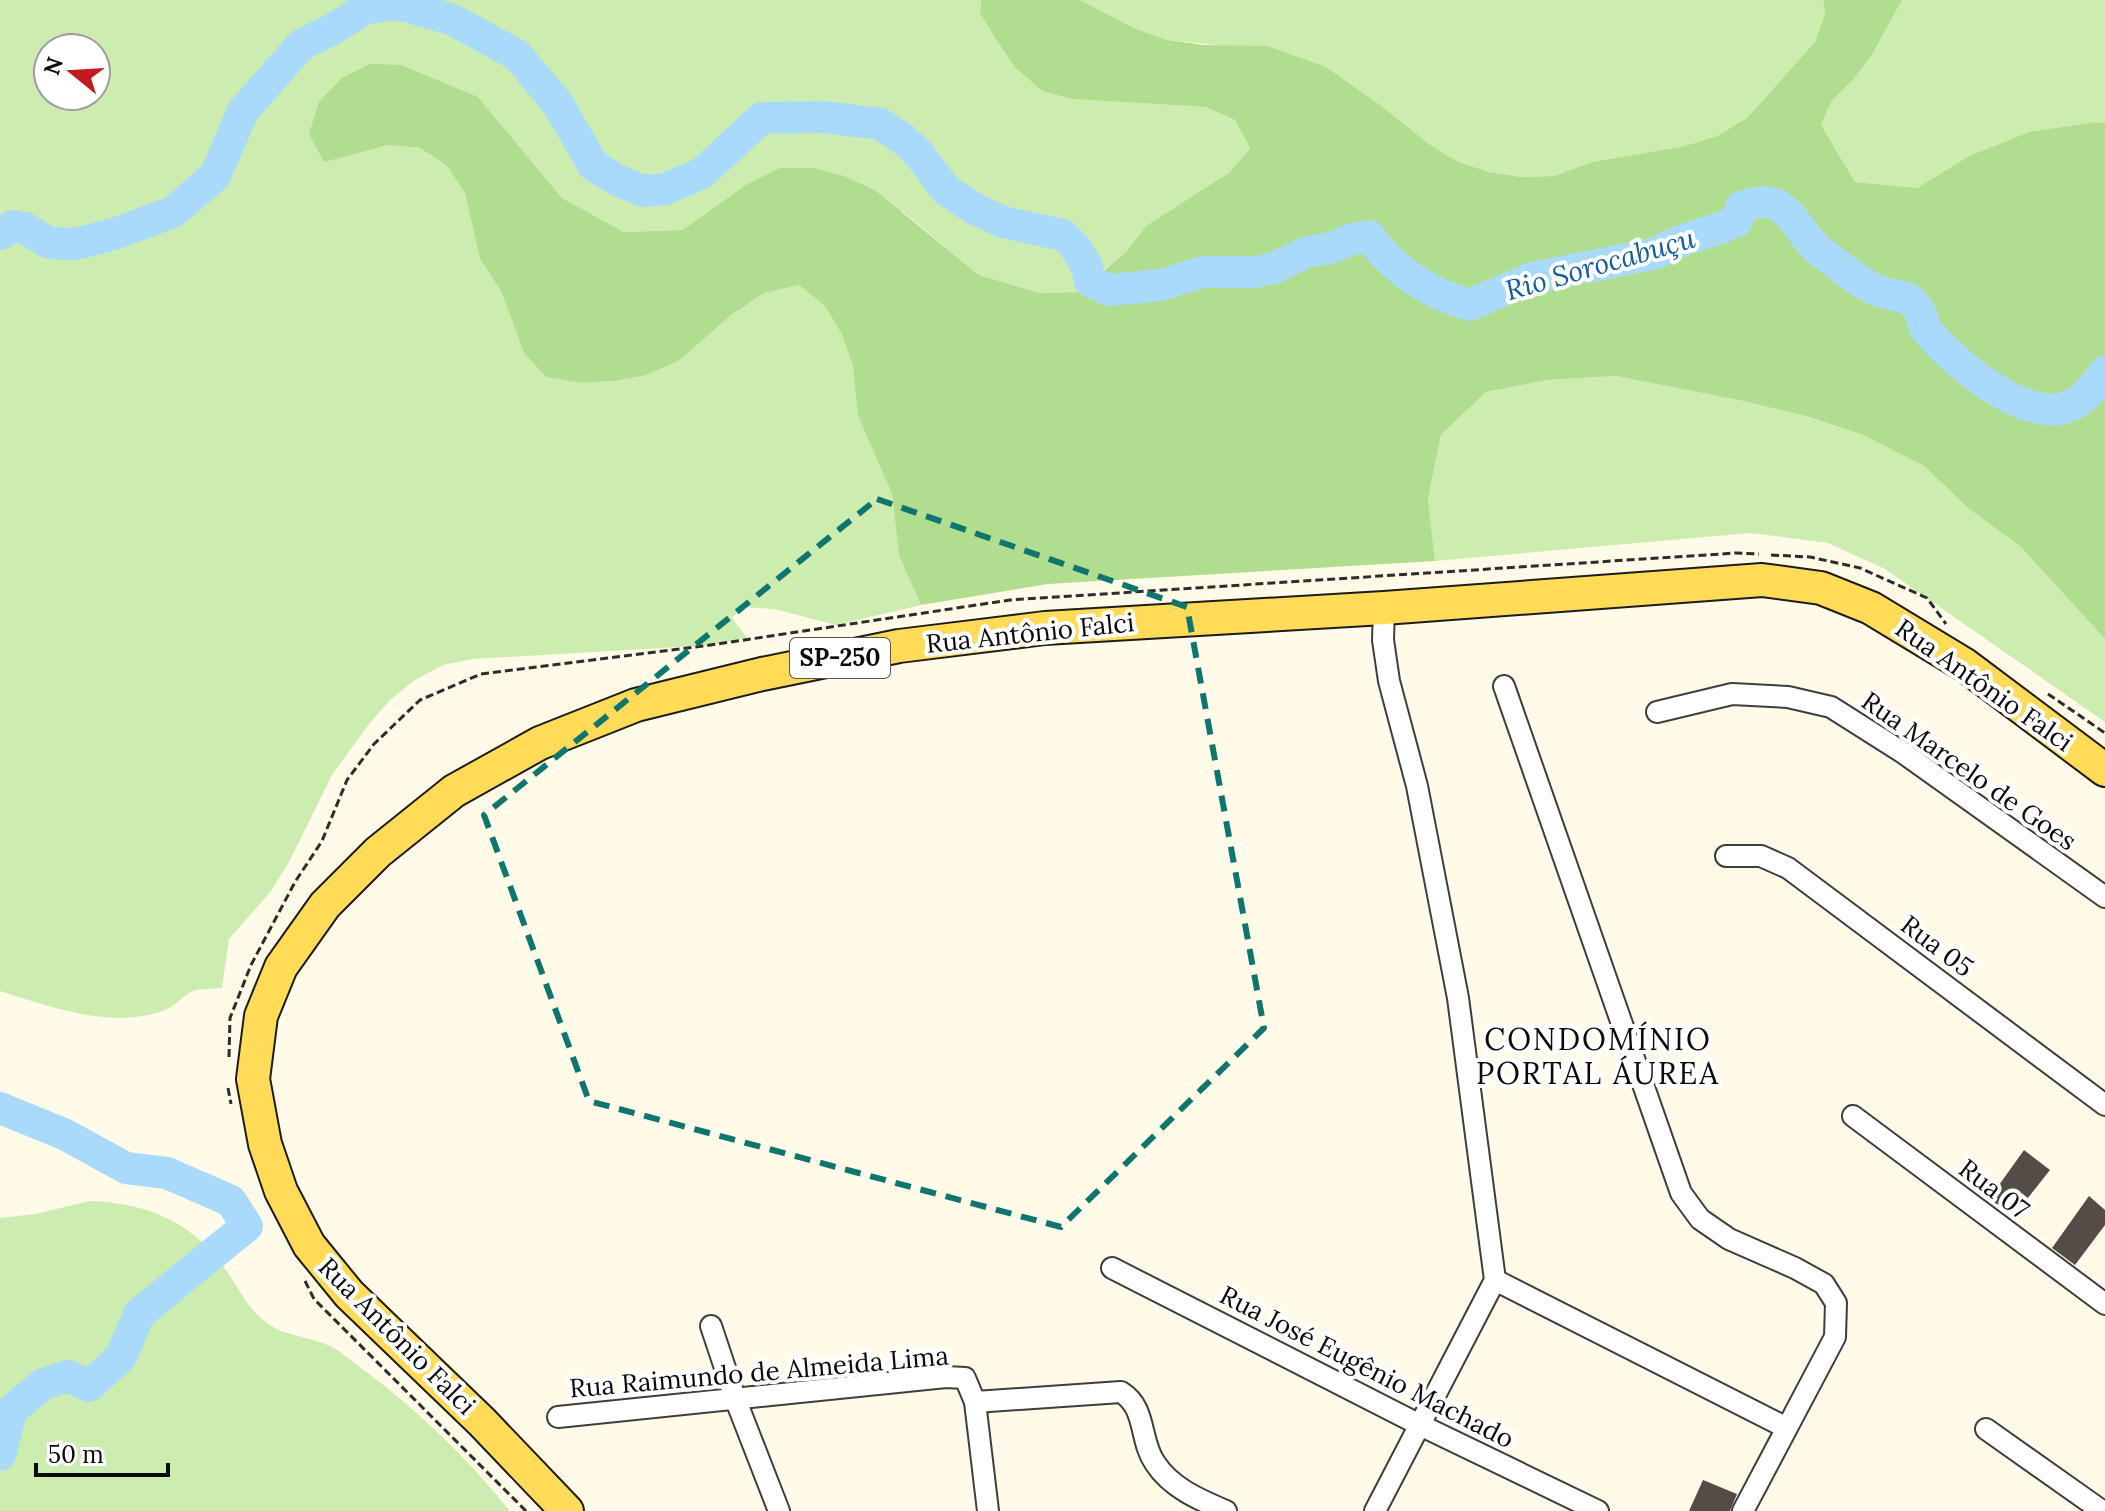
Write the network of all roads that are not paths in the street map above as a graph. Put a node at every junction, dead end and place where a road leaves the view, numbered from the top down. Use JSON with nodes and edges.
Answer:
{"nodes":[{"id":1,"x":1384,"y":608,"type":"junction"},
{"id":2,"x":1504,"y":686,"type":"dead end"},
{"id":3,"x":1657,"y":712,"type":"dead end"},
{"id":4,"x":2105,"y":770,"type":"edge"},
{"id":5,"x":1726,"y":856,"type":"dead end"},
{"id":6,"x":2105,"y":897,"type":"edge"},
{"id":7,"x":2105,"y":1105,"type":"edge"},
{"id":8,"x":1853,"y":1116,"type":"dead end"},
{"id":9,"x":1112,"y":1268,"type":"dead end"},
{"id":10,"x":1495,"y":1280,"type":"junction"},
{"id":11,"x":2105,"y":1304,"type":"edge"},
{"id":12,"x":711,"y":1326,"type":"dead end"},
{"id":13,"x":735,"y":1398,"type":"junction"},
{"id":14,"x":975,"y":1402,"type":"junction"},
{"id":15,"x":558,"y":1417,"type":"dead end"},
{"id":16,"x":1418,"y":1424,"type":"junction"},
{"id":17,"x":1785,"y":1427,"type":"junction"},
{"id":18,"x":1986,"y":1429,"type":"dead end"},
{"id":19,"x":567,"y":1511,"type":"edge"},
{"id":20,"x":779,"y":1511,"type":"edge"},
{"id":21,"x":988,"y":1511,"type":"edge"},
{"id":22,"x":1226,"y":1511,"type":"edge"},
{"id":23,"x":1375,"y":1511,"type":"edge"},
{"id":24,"x":1598,"y":1511,"type":"edge"},
{"id":25,"x":1743,"y":1511,"type":"edge"},
{"id":26,"x":2102,"y":1511,"type":"edge"}],
"edges":[{"from":1,"to":4,"type":"main road","name":"Rua Antônio Falci","number":"SP-250"},
{"from":1,"to":10,"type":"street"},
{"from":1,"to":19,"type":"main road","name":"Rua Antônio Falci","number":"SP-250"},
{"from":2,"to":17,"type":"street"},
{"from":3,"to":6,"type":"street","name":"Rua Marcelo de Goes"},
{"from":5,"to":7,"type":"street","name":"Rua 05"},
{"from":8,"to":11,"type":"street","name":"Rua 07"},
{"from":9,"to":16,"type":"street","name":"Rua José Eugênio Machado"},
{"from":10,"to":16,"type":"street"},
{"from":10,"to":17,"type":"street"},
{"from":12,"to":13,"type":"street"},
{"from":13,"to":14,"type":"street","name":"Rua Raimundo de Almeida Lima"},
{"from":13,"to":15,"type":"street","name":"Rua Raimundo de Almeida Lima"},
{"from":13,"to":20,"type":"street"},
{"from":14,"to":21,"type":"street"},
{"from":14,"to":22,"type":"street"},
{"from":16,"to":23,"type":"street"},
{"from":16,"to":24,"type":"street","name":"Rua José Eugênio Machado"},
{"from":17,"to":25,"type":"street"},
{"from":18,"to":26,"type":"street"}]}
